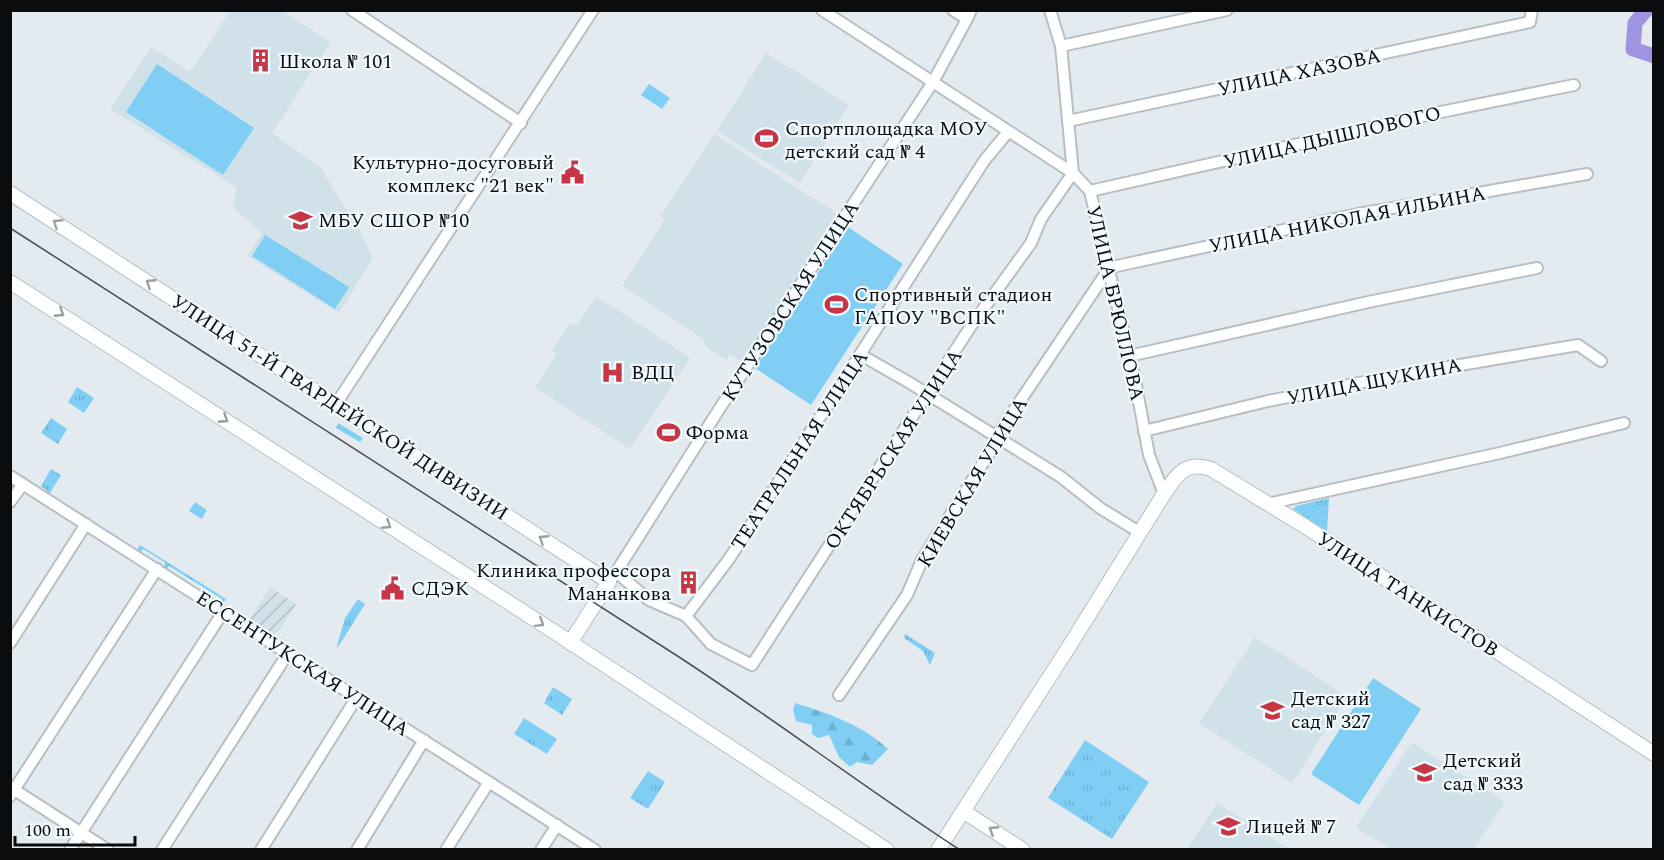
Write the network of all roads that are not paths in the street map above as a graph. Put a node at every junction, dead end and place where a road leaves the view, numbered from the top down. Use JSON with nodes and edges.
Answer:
{"nodes":[{"id":1,"x":352,"y":10,"type":"edge"},
{"id":2,"x":593,"y":10,"type":"edge"},
{"id":3,"x":822,"y":10,"type":"edge"},
{"id":4,"x":953,"y":10,"type":"edge"},
{"id":5,"x":1050,"y":10,"type":"edge"},
{"id":6,"x":1227,"y":10,"type":"edge"},
{"id":7,"x":1532,"y":10,"type":"edge"},
{"id":8,"x":969,"y":15,"type":"edge"},
{"id":9,"x":1061,"y":46,"type":"junction"},
{"id":10,"x":933,"y":82,"type":"junction"},
{"id":11,"x":1574,"y":85,"type":"dead end"},
{"id":12,"x":1068,"y":121,"type":"junction"},
{"id":13,"x":521,"y":123,"type":"junction"},
{"id":14,"x":1008,"y":132,"type":"junction"},
{"id":15,"x":1073,"y":173,"type":"junction"},
{"id":16,"x":1587,"y":174,"type":"dead end"},
{"id":17,"x":1090,"y":191,"type":"junction"},
{"id":18,"x":10,"y":193,"type":"edge"},
{"id":19,"x":1537,"y":268,"type":"dead end"},
{"id":20,"x":1108,"y":270,"type":"junction"},
{"id":21,"x":10,"y":282,"type":"edge"},
{"id":22,"x":861,"y":355,"type":"junction"},
{"id":23,"x":1129,"y":356,"type":"junction"},
{"id":24,"x":1601,"y":361,"type":"dead end"},
{"id":25,"x":928,"y":394,"type":"junction"},
{"id":26,"x":336,"y":404,"type":"junction"},
{"id":27,"x":1624,"y":423,"type":"dead end"},
{"id":28,"x":1144,"y":431,"type":"junction"},
{"id":29,"x":998,"y":438,"type":"junction"},
{"id":30,"x":10,"y":476,"type":"edge"},
{"id":31,"x":23,"y":484,"type":"junction"},
{"id":32,"x":1164,"y":494,"type":"junction"},
{"id":33,"x":10,"y":502,"type":"edge"},
{"id":34,"x":1267,"y":504,"type":"junction"},
{"id":35,"x":86,"y":524,"type":"junction"},
{"id":36,"x":1139,"y":532,"type":"junction"},
{"id":37,"x":157,"y":569,"type":"junction"},
{"id":38,"x":612,"y":577,"type":"junction"},
{"id":39,"x":223,"y":612,"type":"junction"},
{"id":40,"x":686,"y":616,"type":"junction"},
{"id":41,"x":10,"y":643,"type":"edge"},
{"id":42,"x":570,"y":643,"type":"junction"},
{"id":43,"x":288,"y":653,"type":"junction"},
{"id":44,"x":839,"y":695,"type":"dead end"},
{"id":45,"x":357,"y":697,"type":"junction"},
{"id":46,"x":424,"y":740,"type":"junction"},
{"id":47,"x":1653,"y":754,"type":"edge"},
{"id":48,"x":489,"y":782,"type":"junction"},
{"id":49,"x":12,"y":791,"type":"edge"},
{"id":50,"x":963,"y":811,"type":"junction"},
{"id":51,"x":557,"y":825,"type":"junction"},
{"id":52,"x":81,"y":832,"type":"junction"},
{"id":53,"x":70,"y":849,"type":"edge"},
{"id":54,"x":108,"y":849,"type":"edge"},
{"id":55,"x":162,"y":849,"type":"edge"},
{"id":56,"x":261,"y":849,"type":"edge"},
{"id":57,"x":357,"y":849,"type":"edge"},
{"id":58,"x":446,"y":849,"type":"edge"},
{"id":59,"x":541,"y":849,"type":"edge"},
{"id":60,"x":595,"y":849,"type":"edge"},
{"id":61,"x":887,"y":849,"type":"edge"},
{"id":62,"x":938,"y":849,"type":"edge"},
{"id":63,"x":1023,"y":849,"type":"edge"}],
"edges":[{"from":1,"to":13,"type":"street"},
{"from":2,"to":13,"type":"street"},
{"from":3,"to":10,"type":"street","name":"УЛИЦА БРЮЛЛОВА"},
{"from":4,"to":8,"type":"street"},
{"from":5,"to":9,"type":"street"},
{"from":6,"to":9,"type":"street"},
{"from":7,"to":12,"type":"street","name":"УЛИЦА ХАЗОВА"},
{"from":8,"to":10,"type":"street","name":"КУТУЗОВСКАЯ УЛИЦА"},
{"from":9,"to":12,"type":"street"},
{"from":10,"to":14,"type":"street","name":"УЛИЦА БРЮЛЛОВА"},
{"from":10,"to":38,"type":"street","name":"КУТУЗОВСКАЯ УЛИЦА"},
{"from":11,"to":17,"type":"street","name":"УЛИЦА ДЫШЛОВОГО"},
{"from":12,"to":15,"type":"street"},
{"from":13,"to":26,"type":"street"},
{"from":14,"to":15,"type":"street","name":"УЛИЦА БРЮЛЛОВА"},
{"from":14,"to":22,"type":"street","name":"ТЕАТРАЛЬНАЯ УЛИЦА"},
{"from":15,"to":17,"type":"street","name":"УЛИЦА БРЮЛЛОВА"},
{"from":15,"to":25,"type":"street","name":"ОКТЯБРЬСКАЯ УЛИЦА"},
{"from":16,"to":20,"type":"street","name":"УЛИЦА НИКОЛАЯ ИЛЬИНА"},
{"from":17,"to":20,"type":"street","name":"УЛИЦА БРЮЛЛОВА"},
{"from":26,"to":18,"type":"main road","name":"УЛИЦА 51-Й ГВАРДЕЙСКОЙ ДИВИЗИИ","one_way":true},
{"from":19,"to":23,"type":"street"},
{"from":20,"to":23,"type":"street","name":"УЛИЦА БРЮЛЛОВА"},
{"from":20,"to":29,"type":"street","name":"КИЕВСКАЯ УЛИЦА"},
{"from":21,"to":42,"type":"main road","one_way":true},
{"from":22,"to":25,"type":"street"},
{"from":22,"to":40,"type":"street","name":"ТЕАТРАЛЬНАЯ УЛИЦА"},
{"from":23,"to":28,"type":"street","name":"УЛИЦА БРЮЛЛОВА"},
{"from":24,"to":28,"type":"street","name":"УЛИЦА ЩУКИНА"},
{"from":25,"to":29,"type":"street"},
{"from":25,"to":40,"type":"street","name":"ОКТЯБРЬСКАЯ УЛИЦА"},
{"from":38,"to":26,"type":"main road","name":"УЛИЦА 51-Й ГВАРДЕЙСКОЙ ДИВИЗИИ","one_way":true},
{"from":27,"to":34,"type":"street"},
{"from":28,"to":32,"type":"street","name":"УЛИЦА БРЮЛЛОВА"},
{"from":29,"to":36,"type":"street"},
{"from":29,"to":44,"type":"street","name":"КИЕВСКАЯ УЛИЦА"},
{"from":30,"to":31,"type":"street","name":"ЕССЕНТУКСКАЯ УЛИЦА"},
{"from":31,"to":33,"type":"street"},
{"from":31,"to":35,"type":"street","name":"ЕССЕНТУКСКАЯ УЛИЦА"},
{"from":32,"to":34,"type":"main road","name":"УЛИЦА ТАНКИСТОВ"},
{"from":32,"to":36,"type":"main road","name":"УЛИЦА ТАНКИСТОВ"},
{"from":34,"to":47,"type":"main road","name":"УЛИЦА ТАНКИСТОВ"},
{"from":35,"to":37,"type":"street","name":"ЕССЕНТУКСКАЯ УЛИЦА"},
{"from":35,"to":41,"type":"street"},
{"from":36,"to":50,"type":"main road","name":"УЛИЦА ТАНКИСТОВ"},
{"from":37,"to":39,"type":"street","name":"ЕССЕНТУКСКАЯ УЛИЦА"},
{"from":37,"to":49,"type":"street"},
{"from":38,"to":40,"type":"street"},
{"from":38,"to":42,"type":"main road"},
{"from":39,"to":43,"type":"street","name":"ЕССЕНТУКСКАЯ УЛИЦА"},
{"from":39,"to":52,"type":"street"},
{"from":42,"to":61,"type":"main road"},
{"from":43,"to":45,"type":"street","name":"ЕССЕНТУКСКАЯ УЛИЦА"},
{"from":43,"to":55,"type":"street"},
{"from":45,"to":46,"type":"street","name":"ЕССЕНТУКСКАЯ УЛИЦА"},
{"from":45,"to":56,"type":"street"},
{"from":46,"to":48,"type":"street","name":"ЕССЕНТУКСКАЯ УЛИЦА"},
{"from":46,"to":57,"type":"street"},
{"from":48,"to":51,"type":"street","name":"ЕССЕНТУКСКАЯ УЛИЦА"},
{"from":48,"to":58,"type":"street"},
{"from":49,"to":52,"type":"street"},
{"from":50,"to":62,"type":"main road","name":"УЛИЦА ТАНКИСТОВ"},
{"from":63,"to":50,"type":"main road","one_way":true},
{"from":51,"to":59,"type":"street"},
{"from":51,"to":60,"type":"street","name":"ЕССЕНТУКСКАЯ УЛИЦА"},
{"from":52,"to":53,"type":"street"},
{"from":52,"to":54,"type":"street"}]}
